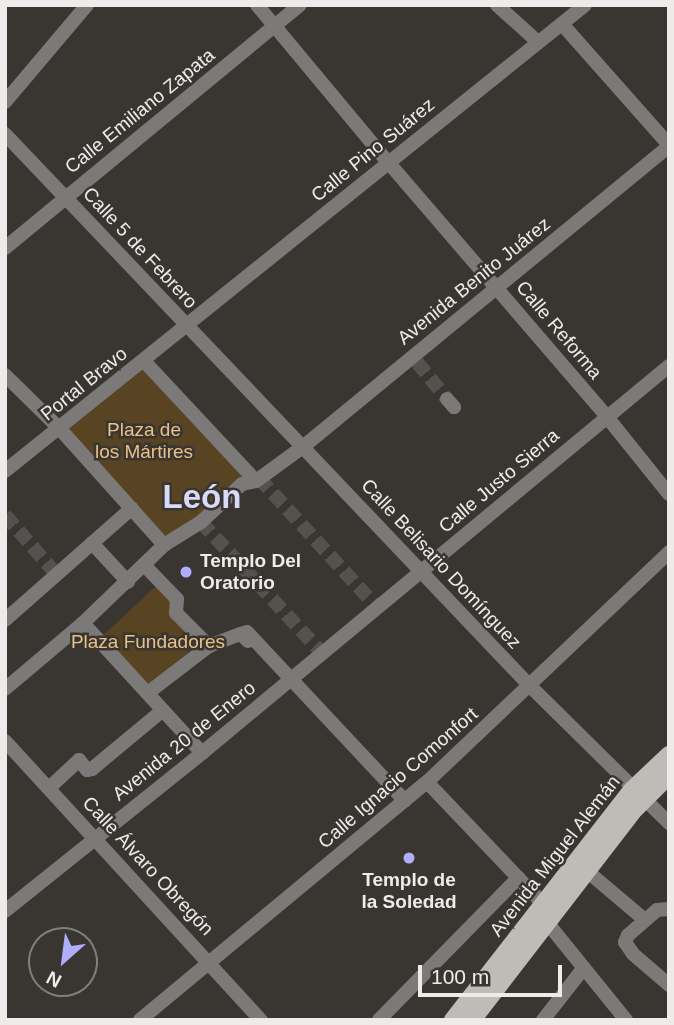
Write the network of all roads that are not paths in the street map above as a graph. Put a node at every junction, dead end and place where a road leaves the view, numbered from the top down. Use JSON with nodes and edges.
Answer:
{"nodes":[{"id":1,"x":87,"y":5,"type":"edge"},
{"id":2,"x":257,"y":5,"type":"edge"},
{"id":3,"x":300,"y":5,"type":"edge"},
{"id":4,"x":497,"y":5,"type":"edge"},
{"id":5,"x":585,"y":5,"type":"edge"},
{"id":6,"x":562,"y":24,"type":"junction"},
{"id":7,"x":276,"y":26,"type":"junction"},
{"id":8,"x":538,"y":42,"type":"junction"},
{"id":9,"x":5,"y":102,"type":"edge"},
{"id":10,"x":5,"y":134,"type":"edge"},
{"id":11,"x":669,"y":146,"type":"edge"},
{"id":12,"x":388,"y":162,"type":"junction"},
{"id":13,"x":65,"y":197,"type":"junction"},
{"id":14,"x":5,"y":248,"type":"edge"},
{"id":15,"x":497,"y":286,"type":"junction"},
{"id":16,"x":188,"y":327,"type":"junction"},
{"id":17,"x":144,"y":360,"type":"junction"},
{"id":18,"x":669,"y":366,"type":"edge"},
{"id":19,"x":5,"y":374,"type":"edge"},
{"id":20,"x":607,"y":416,"type":"junction"},
{"id":21,"x":60,"y":429,"type":"junction"},
{"id":22,"x":304,"y":446,"type":"junction"},
{"id":23,"x":5,"y":471,"type":"edge"},
{"id":24,"x":256,"y":481,"type":"junction"},
{"id":25,"x":669,"y":494,"type":"edge"},
{"id":26,"x":132,"y":508,"type":"junction"},
{"id":27,"x":92,"y":543,"type":"junction"},
{"id":28,"x":164,"y":545,"type":"junction"},
{"id":29,"x":669,"y":552,"type":"edge"},
{"id":30,"x":145,"y":566,"type":"junction"},
{"id":31,"x":421,"y":571,"type":"junction"},
{"id":32,"x":128,"y":582,"type":"junction"},
{"id":33,"x":5,"y":620,"type":"edge"},
{"id":34,"x":83,"y":623,"type":"junction"},
{"id":35,"x":209,"y":646,"type":"junction"},
{"id":36,"x":285,"y":677,"type":"junction"},
{"id":37,"x":529,"y":685,"type":"junction"},
{"id":38,"x":5,"y":689,"type":"edge"},
{"id":39,"x":149,"y":692,"type":"junction"},
{"id":40,"x":163,"y":710,"type":"junction"},
{"id":41,"x":5,"y":741,"type":"edge"},
{"id":42,"x":202,"y":754,"type":"junction"},
{"id":43,"x":669,"y":755,"type":"edge"},
{"id":44,"x":669,"y":775,"type":"edge"},
{"id":45,"x":427,"y":782,"type":"junction"},
{"id":46,"x":49,"y":788,"type":"junction"},
{"id":47,"x":638,"y":794,"type":"junction"},
{"id":48,"x":405,"y":801,"type":"junction"},
{"id":49,"x":669,"y":823,"type":"edge"},
{"id":50,"x":95,"y":837,"type":"junction"},
{"id":51,"x":587,"y":871,"type":"junction"},
{"id":52,"x":518,"y":878,"type":"junction"},
{"id":53,"x":669,"y":909,"type":"edge"},
{"id":54,"x":5,"y":911,"type":"edge"},
{"id":55,"x":542,"y":913,"type":"junction"},
{"id":56,"x":645,"y":920,"type":"junction"},
{"id":57,"x":211,"y":962,"type":"junction"},
{"id":58,"x":582,"y":970,"type":"junction"},
{"id":59,"x":669,"y":985,"type":"edge"},
{"id":60,"x":140,"y":1020,"type":"edge"},
{"id":61,"x":261,"y":1020,"type":"edge"},
{"id":62,"x":379,"y":1020,"type":"edge"},
{"id":63,"x":453,"y":1020,"type":"edge"},
{"id":64,"x":472,"y":1020,"type":"edge"},
{"id":65,"x":543,"y":1020,"type":"edge"},
{"id":66,"x":626,"y":1020,"type":"edge"}],
"edges":[{"from":1,"to":9,"type":"street"},
{"from":2,"to":7,"type":"street","name":"Calle Reforma"},
{"from":3,"to":7,"type":"street","name":"Calle Emiliano Zapata"},
{"from":4,"to":8,"type":"street"},
{"from":5,"to":6,"type":"street","name":"Calle Pino Suárez"},
{"from":6,"to":8,"type":"street","name":"Calle Pino Suárez"},
{"from":6,"to":11,"type":"street"},
{"from":7,"to":12,"type":"street","name":"Calle Reforma"},
{"from":7,"to":13,"type":"street","name":"Calle Emiliano Zapata"},
{"from":8,"to":12,"type":"street","name":"Calle Pino Suárez"},
{"from":10,"to":13,"type":"street","name":"Calle 5 de Febrero"},
{"from":11,"to":15,"type":"street","name":"Avenida Benito Juárez"},
{"from":12,"to":15,"type":"street","name":"Calle Reforma"},
{"from":12,"to":16,"type":"street","name":"Calle Pino Suárez"},
{"from":13,"to":14,"type":"street","name":"Calle Emiliano Zapata"},
{"from":13,"to":16,"type":"street","name":"Calle 5 de Febrero"},
{"from":15,"to":20,"type":"street","name":"Calle Reforma"},
{"from":15,"to":22,"type":"street","name":"Avenida Benito Juárez"},
{"from":16,"to":17,"type":"street","name":"Portal Bravo"},
{"from":16,"to":22,"type":"street","name":"Calle Belisario Domínguez"},
{"from":17,"to":21,"type":"street","name":"Portal Bravo"},
{"from":17,"to":24,"type":"street"},
{"from":18,"to":20,"type":"street","name":"Calle Justo Sierra"},
{"from":19,"to":21,"type":"street"},
{"from":20,"to":25,"type":"street","name":"Calle Reforma"},
{"from":20,"to":31,"type":"street","name":"Calle Justo Sierra"},
{"from":21,"to":23,"type":"street","name":"Portal Bravo"},
{"from":21,"to":26,"type":"street"},
{"from":22,"to":24,"type":"street","name":"Avenida Benito Juárez"},
{"from":22,"to":31,"type":"street","name":"Calle Belisario Domínguez"},
{"from":24,"to":28,"type":"street","name":"Avenida Benito Juárez"},
{"from":26,"to":27,"type":"street"},
{"from":26,"to":28,"type":"street"},
{"from":27,"to":32,"type":"street"},
{"from":27,"to":33,"type":"street"},
{"from":28,"to":30,"type":"street","name":"Avenida Benito Juárez"},
{"from":29,"to":37,"type":"street","name":"Calle Ignacio Comonfort"},
{"from":30,"to":32,"type":"street","name":"Avenida Benito Juárez"},
{"from":30,"to":35,"type":"street"},
{"from":31,"to":36,"type":"street","name":"Calle Justo Sierra"},
{"from":31,"to":37,"type":"street","name":"Calle Belisario Domínguez"},
{"from":32,"to":34,"type":"street","name":"Avenida Benito Juárez"},
{"from":34,"to":38,"type":"street","name":"Avenida Benito Juárez"},
{"from":34,"to":39,"type":"street"},
{"from":35,"to":36,"type":"street"},
{"from":35,"to":39,"type":"street"},
{"from":36,"to":42,"type":"street","name":"Avenida 20 de Enero"},
{"from":36,"to":48,"type":"street"},
{"from":37,"to":45,"type":"street","name":"Calle Ignacio Comonfort"},
{"from":37,"to":47,"type":"street","name":"Calle Belisario Domínguez"},
{"from":39,"to":40,"type":"street"},
{"from":40,"to":42,"type":"street"},
{"from":40,"to":46,"type":"street"},
{"from":41,"to":46,"type":"street","name":"Calle Álvaro Obregón"},
{"from":42,"to":50,"type":"street","name":"Avenida 20 de Enero"},
{"from":43,"to":47,"type":"main road","name":"Avenida Miguel Alemán"},
{"from":44,"to":47,"type":"main road","name":"Avenida Miguel Alemán"},
{"from":45,"to":48,"type":"street","name":"Calle Ignacio Comonfort"},
{"from":45,"to":52,"type":"street"},
{"from":46,"to":50,"type":"street","name":"Calle Álvaro Obregón"},
{"from":47,"to":49,"type":"street","name":"Calle Belisario Domínguez"},
{"from":47,"to":51,"type":"main road","name":"Avenida Miguel Alemán"},
{"from":47,"to":55,"type":"main road","name":"Avenida Miguel Alemán"},
{"from":48,"to":57,"type":"street","name":"Calle Ignacio Comonfort"},
{"from":50,"to":54,"type":"street","name":"Avenida 20 de Enero"},
{"from":50,"to":57,"type":"street","name":"Calle Álvaro Obregón"},
{"from":51,"to":55,"type":"main road","name":"Avenida Miguel Alemán"},
{"from":51,"to":56,"type":"street"},
{"from":52,"to":55,"type":"street"},
{"from":52,"to":62,"type":"street"},
{"from":53,"to":56,"type":"street"},
{"from":55,"to":58,"type":"street"},
{"from":55,"to":63,"type":"main road","name":"Avenida Miguel Alemán"},
{"from":55,"to":64,"type":"main road","name":"Avenida Miguel Alemán"},
{"from":56,"to":59,"type":"street"},
{"from":57,"to":60,"type":"street","name":"Calle Ignacio Comonfort"},
{"from":57,"to":61,"type":"street","name":"Calle Álvaro Obregón"},
{"from":58,"to":65,"type":"street"},
{"from":58,"to":66,"type":"street"}]}
